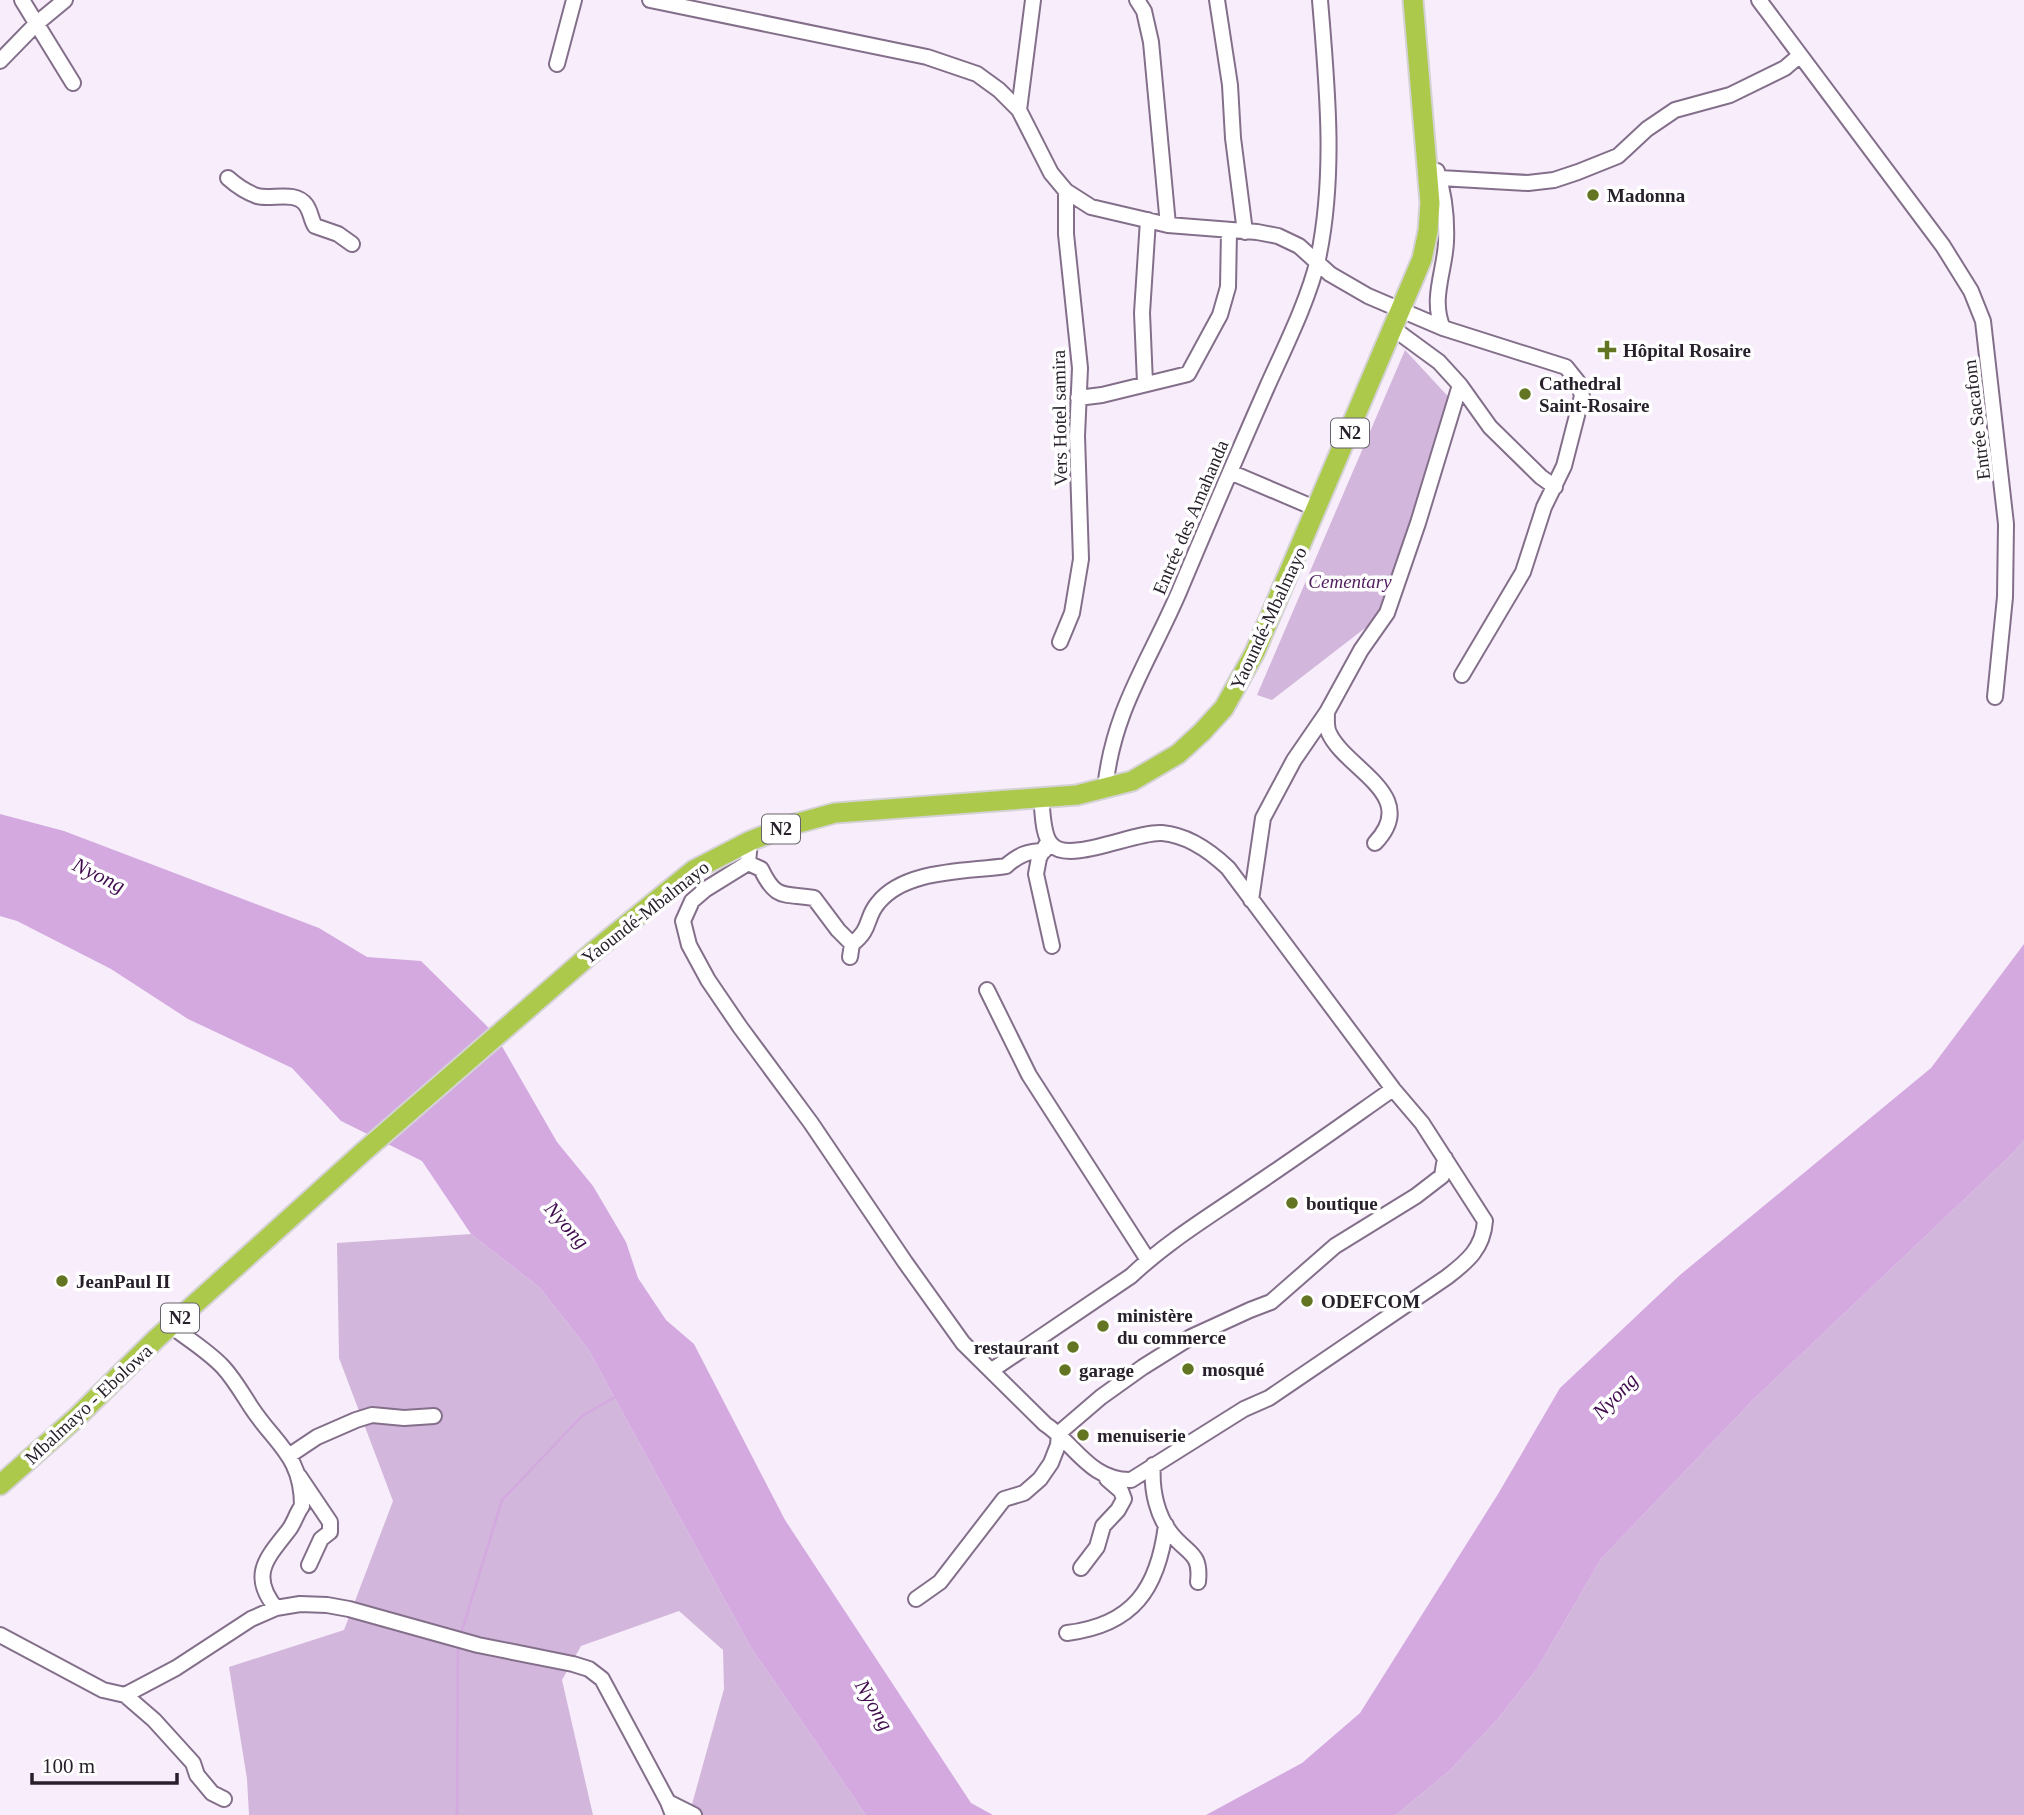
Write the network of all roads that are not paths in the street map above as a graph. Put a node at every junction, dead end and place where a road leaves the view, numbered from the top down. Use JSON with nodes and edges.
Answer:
{"nodes":[{"id":1,"x":22,"y":0,"type":"edge"},
{"id":2,"x":65,"y":0,"type":"edge"},
{"id":3,"x":574,"y":0,"type":"edge"},
{"id":4,"x":650,"y":0,"type":"edge"},
{"id":5,"x":1033,"y":0,"type":"edge"},
{"id":6,"x":1138,"y":0,"type":"edge"},
{"id":7,"x":1217,"y":0,"type":"edge"},
{"id":8,"x":1320,"y":0,"type":"edge"},
{"id":9,"x":1413,"y":0,"type":"edge"},
{"id":10,"x":1759,"y":0,"type":"edge"},
{"id":11,"x":37,"y":24,"type":"junction"},
{"id":12,"x":1799,"y":56,"type":"junction"},
{"id":13,"x":0,"y":61,"type":"edge"},
{"id":14,"x":557,"y":64,"type":"dead end"},
{"id":15,"x":73,"y":83,"type":"dead end"},
{"id":16,"x":1018,"y":110,"type":"junction"},
{"id":17,"x":1424,"y":134,"type":"junction"},
{"id":18,"x":228,"y":178,"type":"dead end"},
{"id":19,"x":1440,"y":178,"type":"junction"},
{"id":20,"x":1066,"y":191,"type":"junction"},
{"id":21,"x":1148,"y":220,"type":"junction"},
{"id":22,"x":1168,"y":225,"type":"junction"},
{"id":23,"x":1229,"y":231,"type":"junction"},
{"id":24,"x":1245,"y":232,"type":"junction"},
{"id":25,"x":352,"y":244,"type":"dead end"},
{"id":26,"x":1318,"y":261,"type":"junction"},
{"id":27,"x":1402,"y":309,"type":"junction"},
{"id":28,"x":1394,"y":328,"type":"junction"},
{"id":29,"x":1443,"y":328,"type":"junction"},
{"id":30,"x":1145,"y":383,"type":"junction"},
{"id":31,"x":1460,"y":385,"type":"junction"},
{"id":32,"x":1078,"y":398,"type":"junction"},
{"id":33,"x":1230,"y":472,"type":"junction"},
{"id":34,"x":1555,"y":487,"type":"junction"},
{"id":35,"x":1317,"y":509,"type":"junction"},
{"id":36,"x":1060,"y":642,"type":"dead end"},
{"id":37,"x":1462,"y":675,"type":"dead end"},
{"id":38,"x":1995,"y":698,"type":"dead end"},
{"id":39,"x":1327,"y":712,"type":"junction"},
{"id":40,"x":1105,"y":789,"type":"junction"},
{"id":41,"x":1041,"y":798,"type":"junction"},
{"id":42,"x":751,"y":841,"type":"junction"},
{"id":43,"x":1375,"y":843,"type":"dead end"},
{"id":44,"x":1046,"y":846,"type":"junction"},
{"id":45,"x":748,"y":863,"type":"junction"},
{"id":46,"x":1251,"y":901,"type":"junction"},
{"id":47,"x":1052,"y":946,"type":"dead end"},
{"id":48,"x":987,"y":990,"type":"dead end"},
{"id":49,"x":1393,"y":1089,"type":"junction"},
{"id":50,"x":362,"y":1153,"type":"joint"},
{"id":51,"x":1445,"y":1158,"type":"junction"},
{"id":52,"x":1148,"y":1259,"type":"junction"},
{"id":53,"x":171,"y":1326,"type":"junction"},
{"id":54,"x":992,"y":1370,"type":"junction"},
{"id":55,"x":434,"y":1416,"type":"dead end"},
{"id":56,"x":1059,"y":1433,"type":"junction"},
{"id":57,"x":290,"y":1455,"type":"junction"},
{"id":58,"x":1153,"y":1465,"type":"junction"},
{"id":59,"x":1101,"y":1474,"type":"junction"},
{"id":60,"x":299,"y":1475,"type":"junction"},
{"id":61,"x":0,"y":1485,"type":"edge"},
{"id":62,"x":1166,"y":1525,"type":"junction"},
{"id":63,"x":309,"y":1564,"type":"dead end"},
{"id":64,"x":1081,"y":1568,"type":"dead end"},
{"id":65,"x":1198,"y":1582,"type":"dead end"},
{"id":66,"x":916,"y":1599,"type":"dead end"},
{"id":67,"x":276,"y":1608,"type":"junction"},
{"id":68,"x":1067,"y":1633,"type":"dead end"},
{"id":69,"x":0,"y":1635,"type":"edge"},
{"id":70,"x":125,"y":1695,"type":"junction"},
{"id":71,"x":224,"y":1798,"type":"dead end"},
{"id":72,"x":671,"y":1808,"type":"edge"},
{"id":73,"x":694,"y":1815,"type":"edge"}],
"edges":[{"from":1,"to":11,"type":"street"},
{"from":2,"to":11,"type":"street"},
{"from":3,"to":14,"type":"street"},
{"from":4,"to":16,"type":"street"},
{"from":5,"to":16,"type":"street"},
{"from":6,"to":22,"type":"street"},
{"from":7,"to":24,"type":"street"},
{"from":8,"to":26,"type":"street","name":"Entrée des Amahanda"},
{"from":9,"to":17,"type":"highway","name":"Yaoundé-Mbalmayo","number":"N2"},
{"from":10,"to":12,"type":"street","name":"Entrée Sacafom"},
{"from":11,"to":13,"type":"street"},
{"from":11,"to":15,"type":"street"},
{"from":12,"to":19,"type":"street"},
{"from":12,"to":38,"type":"street","name":"Entrée Sacafom"},
{"from":16,"to":20,"type":"street"},
{"from":17,"to":19,"type":"street"},
{"from":17,"to":27,"type":"highway","name":"Yaoundé-Mbalmayo","number":"N2"},
{"from":18,"to":25,"type":"street"},
{"from":19,"to":29,"type":"street"},
{"from":20,"to":21,"type":"street"},
{"from":20,"to":32,"type":"street","name":"Vers Hotel samira"},
{"from":21,"to":22,"type":"street"},
{"from":21,"to":30,"type":"street"},
{"from":22,"to":23,"type":"street"},
{"from":23,"to":24,"type":"street"},
{"from":23,"to":30,"type":"street"},
{"from":24,"to":26,"type":"street"},
{"from":26,"to":27,"type":"street"},
{"from":26,"to":33,"type":"street","name":"Entrée des Amahanda"},
{"from":27,"to":28,"type":"highway","name":"Yaoundé-Mbalmayo","number":"N2"},
{"from":27,"to":29,"type":"street"},
{"from":28,"to":31,"type":"street"},
{"from":28,"to":35,"type":"highway","name":"Yaoundé-Mbalmayo","number":"N2"},
{"from":29,"to":34,"type":"street"},
{"from":30,"to":32,"type":"street"},
{"from":31,"to":34,"type":"street"},
{"from":31,"to":39,"type":"street"},
{"from":32,"to":36,"type":"street","name":"Vers Hotel samira"},
{"from":33,"to":35,"type":"street"},
{"from":33,"to":40,"type":"street","name":"Entrée des Amahanda"},
{"from":34,"to":37,"type":"street"},
{"from":35,"to":40,"type":"highway","name":"Yaoundé-Mbalmayo","number":"N2"},
{"from":39,"to":43,"type":"street"},
{"from":39,"to":46,"type":"street"},
{"from":40,"to":41,"type":"highway","name":"Yaoundé-Mbalmayo","number":"N2"},
{"from":41,"to":42,"type":"highway","name":"Yaoundé-Mbalmayo","number":"N2"},
{"from":41,"to":44,"type":"street"},
{"from":42,"to":45,"type":"street"},
{"from":42,"to":50,"type":"highway","name":"Yaoundé-Mbalmayo","number":"N2"},
{"from":44,"to":45,"type":"street"},
{"from":44,"to":46,"type":"street"},
{"from":44,"to":47,"type":"street"},
{"from":45,"to":54,"type":"street"},
{"from":46,"to":49,"type":"street"},
{"from":48,"to":52,"type":"street"},
{"from":49,"to":51,"type":"street"},
{"from":49,"to":52,"type":"street"},
{"from":50,"to":53,"type":"highway","name":"Mbalmayo - Ebolowa","number":"N2"},
{"from":51,"to":56,"type":"street"},
{"from":51,"to":58,"type":"street"},
{"from":52,"to":54,"type":"street"},
{"from":53,"to":57,"type":"street"},
{"from":53,"to":61,"type":"highway","name":"Mbalmayo - Ebolowa","number":"N2"},
{"from":54,"to":56,"type":"street"},
{"from":55,"to":57,"type":"street"},
{"from":56,"to":59,"type":"street"},
{"from":56,"to":66,"type":"street"},
{"from":57,"to":60,"type":"street"},
{"from":58,"to":59,"type":"street"},
{"from":58,"to":62,"type":"street"},
{"from":59,"to":64,"type":"street"},
{"from":60,"to":63,"type":"street"},
{"from":60,"to":67,"type":"street"},
{"from":62,"to":65,"type":"street"},
{"from":62,"to":68,"type":"street"},
{"from":67,"to":70,"type":"street"},
{"from":67,"to":72,"type":"street"},
{"from":69,"to":70,"type":"street"},
{"from":70,"to":71,"type":"street"},
{"from":72,"to":73,"type":"street"}]}
